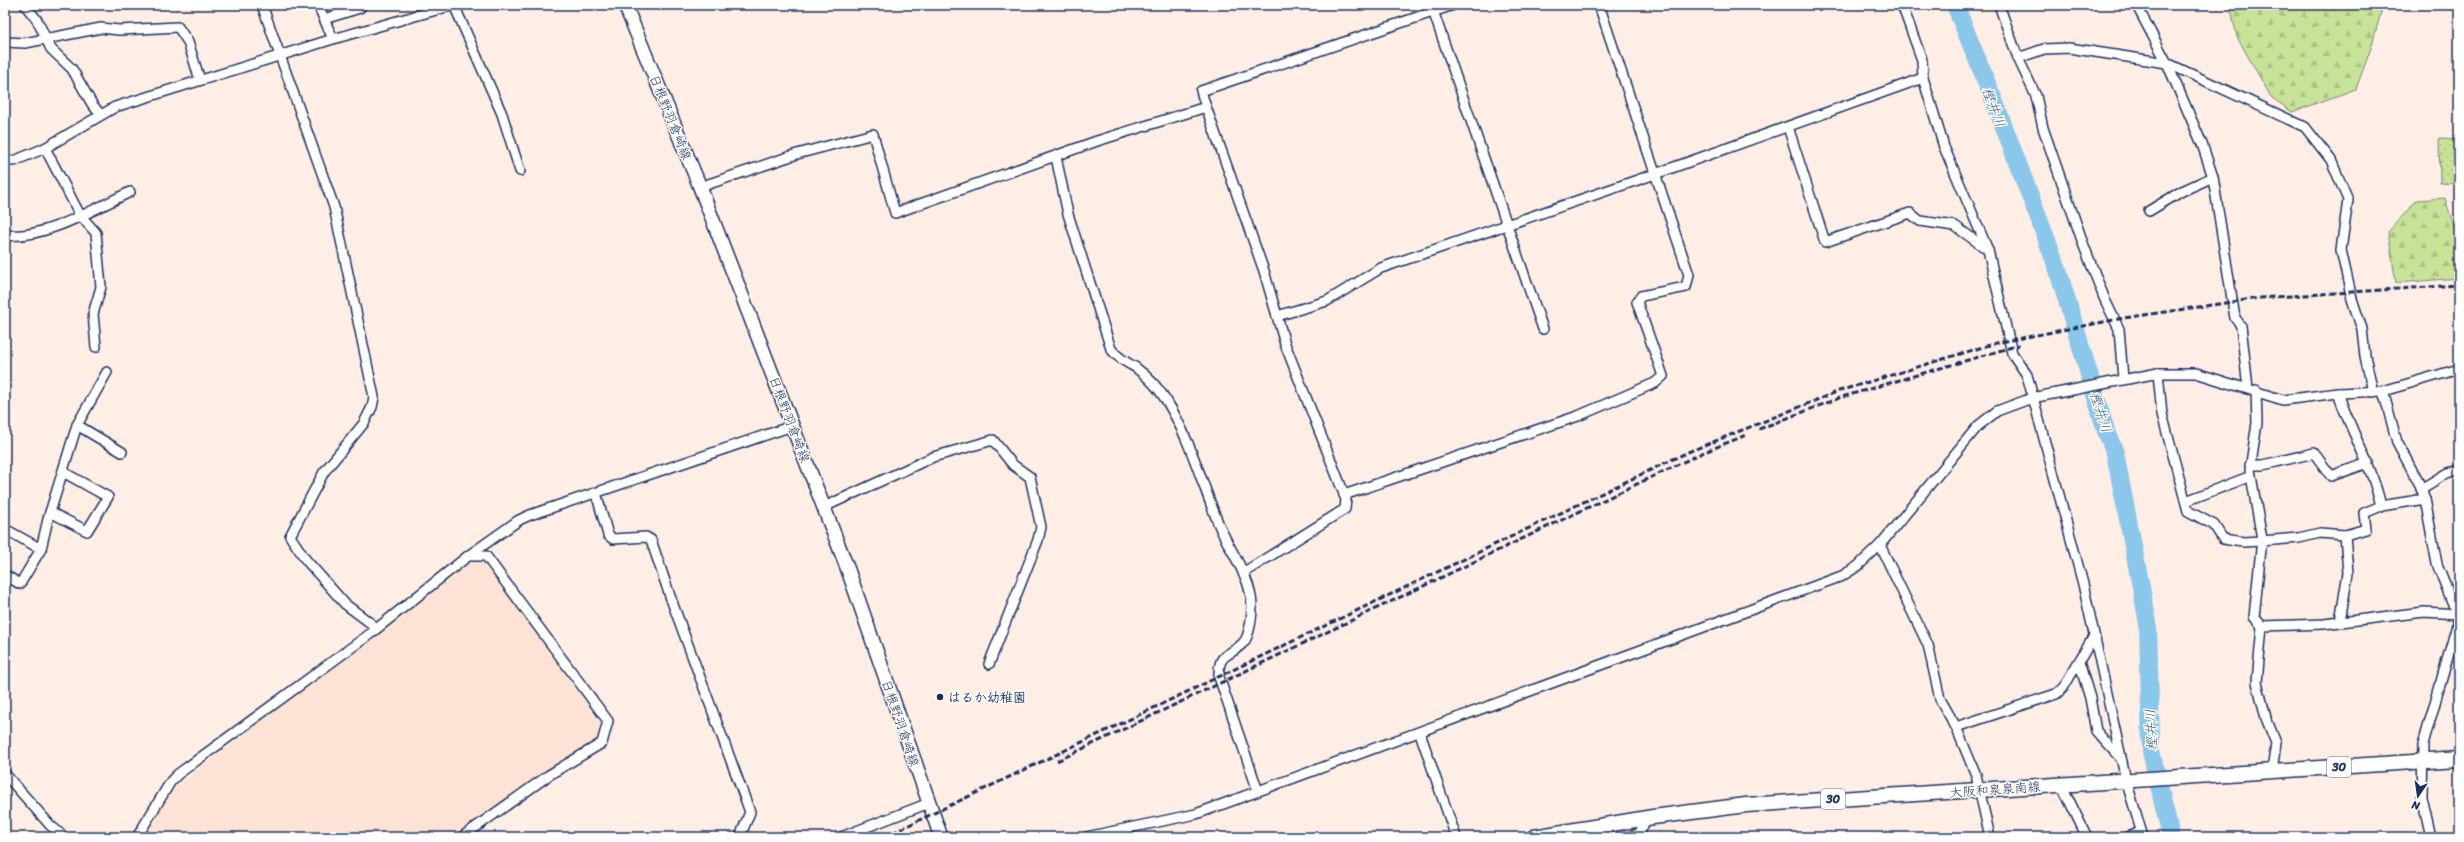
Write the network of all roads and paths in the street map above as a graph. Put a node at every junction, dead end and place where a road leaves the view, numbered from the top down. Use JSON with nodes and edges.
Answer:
{"nodes":[{"id":1,"x":25,"y":5,"type":"edge"},
{"id":2,"x":262,"y":5,"type":"edge"},
{"id":3,"x":318,"y":5,"type":"edge"},
{"id":4,"x":359,"y":5,"type":"edge"},
{"id":5,"x":454,"y":5,"type":"edge"},
{"id":6,"x":625,"y":5,"type":"edge"},
{"id":7,"x":1453,"y":5,"type":"edge"},
{"id":8,"x":1599,"y":5,"type":"edge"},
{"id":9,"x":1902,"y":5,"type":"edge"},
{"id":10,"x":1999,"y":5,"type":"edge"},
{"id":11,"x":2138,"y":5,"type":"edge"},
{"id":12,"x":1432,"y":8,"type":"edge"},
{"id":13,"x":324,"y":19,"type":"junction"},
{"id":14,"x":46,"y":39,"type":"junction"},
{"id":15,"x":333,"y":39,"type":"junction"},
{"id":16,"x":5,"y":42,"type":"edge"},
{"id":17,"x":281,"y":55,"type":"junction"},
{"id":18,"x":2018,"y":58,"type":"junction"},
{"id":19,"x":2167,"y":63,"type":"junction"},
{"id":20,"x":1923,"y":78,"type":"junction"},
{"id":21,"x":200,"y":80,"type":"junction"},
{"id":22,"x":1206,"y":107,"type":"junction"},
{"id":23,"x":100,"y":114,"type":"junction"},
{"id":24,"x":1788,"y":127,"type":"junction"},
{"id":25,"x":45,"y":148,"type":"junction"},
{"id":26,"x":1056,"y":157,"type":"junction"},
{"id":27,"x":5,"y":160,"type":"edge"},
{"id":28,"x":520,"y":170,"type":"dead end"},
{"id":29,"x":1656,"y":174,"type":"junction"},
{"id":30,"x":2213,"y":177,"type":"junction"},
{"id":31,"x":700,"y":187,"type":"junction"},
{"id":32,"x":130,"y":192,"type":"dead end"},
{"id":33,"x":2149,"y":211,"type":"dead end"},
{"id":34,"x":80,"y":215,"type":"junction"},
{"id":35,"x":1506,"y":226,"type":"junction"},
{"id":36,"x":5,"y":235,"type":"edge"},
{"id":37,"x":1988,"y":250,"type":"junction"},
{"id":38,"x":1277,"y":316,"type":"junction"},
{"id":39,"x":1543,"y":329,"type":"dead end"},
{"id":40,"x":96,"y":347,"type":"dead end"},
{"id":41,"x":2459,"y":369,"type":"edge"},
{"id":42,"x":107,"y":372,"type":"dead end"},
{"id":43,"x":2158,"y":373,"type":"junction"},
{"id":44,"x":2120,"y":380,"type":"junction"},
{"id":45,"x":2252,"y":389,"type":"junction"},
{"id":46,"x":2378,"y":392,"type":"junction"},
{"id":47,"x":2338,"y":394,"type":"junction"},
{"id":48,"x":2035,"y":397,"type":"junction"},
{"id":49,"x":77,"y":425,"type":"junction"},
{"id":50,"x":792,"y":426,"type":"junction"},
{"id":51,"x":122,"y":452,"type":"dead end"},
{"id":52,"x":2368,"y":463,"type":"junction"},
{"id":53,"x":2250,"y":465,"type":"junction"},
{"id":54,"x":2459,"y":470,"type":"edge"},
{"id":55,"x":64,"y":472,"type":"junction"},
{"id":56,"x":2251,"y":476,"type":"junction"},
{"id":57,"x":2421,"y":489,"type":"junction"},
{"id":58,"x":596,"y":493,"type":"junction"},
{"id":59,"x":1344,"y":495,"type":"junction"},
{"id":60,"x":2425,"y":500,"type":"junction"},
{"id":61,"x":2186,"y":502,"type":"junction"},
{"id":62,"x":824,"y":506,"type":"junction"},
{"id":63,"x":2381,"y":506,"type":"junction"},
{"id":64,"x":50,"y":512,"type":"junction"},
{"id":65,"x":5,"y":529,"type":"edge"},
{"id":66,"x":2345,"y":535,"type":"junction"},
{"id":67,"x":2261,"y":541,"type":"junction"},
{"id":68,"x":1880,"y":545,"type":"junction"},
{"id":69,"x":41,"y":550,"type":"junction"},
{"id":70,"x":468,"y":556,"type":"junction"},
{"id":71,"x":1243,"y":573,"type":"junction"},
{"id":72,"x":5,"y":575,"type":"edge"},
{"id":73,"x":2458,"y":614,"type":"edge"},
{"id":74,"x":2340,"y":621,"type":"junction"},
{"id":75,"x":2262,"y":626,"type":"junction"},
{"id":76,"x":377,"y":628,"type":"junction"},
{"id":77,"x":2094,"y":636,"type":"junction"},
{"id":78,"x":2079,"y":662,"type":"junction"},
{"id":79,"x":989,"y":664,"type":"dead end"},
{"id":80,"x":1956,"y":727,"type":"junction"},
{"id":81,"x":1420,"y":733,"type":"junction"},
{"id":82,"x":2459,"y":759,"type":"edge"},
{"id":83,"x":2122,"y":760,"type":"junction"},
{"id":84,"x":2423,"y":762,"type":"junction"},
{"id":85,"x":2272,"y":771,"type":"junction"},
{"id":86,"x":5,"y":774,"type":"edge"},
{"id":87,"x":2130,"y":780,"type":"junction"},
{"id":88,"x":2061,"y":784,"type":"junction"},
{"id":89,"x":1979,"y":790,"type":"junction"},
{"id":90,"x":1258,"y":791,"type":"junction"},
{"id":91,"x":929,"y":803,"type":"junction"},
{"id":92,"x":1646,"y":818,"type":"junction"},
{"id":93,"x":2142,"y":834,"type":"edge"},
{"id":94,"x":64,"y":837,"type":"edge"},
{"id":95,"x":137,"y":837,"type":"edge"},
{"id":96,"x":462,"y":837,"type":"edge"},
{"id":97,"x":740,"y":837,"type":"edge"},
{"id":98,"x":841,"y":837,"type":"edge"},
{"id":99,"x":941,"y":837,"type":"edge"},
{"id":100,"x":1086,"y":837,"type":"edge"},
{"id":101,"x":1456,"y":837,"type":"edge"},
{"id":102,"x":1534,"y":837,"type":"edge"},
{"id":103,"x":1630,"y":837,"type":"edge"},
{"id":104,"x":1990,"y":837,"type":"edge"},
{"id":105,"x":2087,"y":837,"type":"edge"},
{"id":106,"x":2127,"y":837,"type":"edge"},
{"id":107,"x":2431,"y":837,"type":"edge"}],
"edges":[{"from":1,"to":14,"type":"street"},
{"from":2,"to":17,"type":"street"},
{"from":3,"to":13,"type":"street"},
{"from":4,"to":13,"type":"street"},
{"from":5,"to":15,"type":"street"},
{"from":5,"to":28,"type":"street"},
{"from":6,"to":31,"type":"main road","name":"日根野羽倉崎線"},
{"from":7,"to":12,"type":"street"},
{"from":8,"to":29,"type":"street"},
{"from":9,"to":20,"type":"street"},
{"from":10,"to":18,"type":"street"},
{"from":11,"to":19,"type":"street"},
{"from":12,"to":22,"type":"street"},
{"from":12,"to":35,"type":"street"},
{"from":13,"to":15,"type":"street"},
{"from":14,"to":16,"type":"street"},
{"from":14,"to":21,"type":"street"},
{"from":14,"to":23,"type":"street"},
{"from":15,"to":17,"type":"street"},
{"from":17,"to":21,"type":"street"},
{"from":17,"to":76,"type":"street"},
{"from":18,"to":19,"type":"street"},
{"from":18,"to":44,"type":"street"},
{"from":19,"to":30,"type":"street"},
{"from":19,"to":46,"type":"street"},
{"from":20,"to":24,"type":"street"},
{"from":20,"to":37,"type":"street"},
{"from":21,"to":23,"type":"street"},
{"from":22,"to":26,"type":"street"},
{"from":22,"to":38,"type":"street"},
{"from":23,"to":25,"type":"street"},
{"from":24,"to":29,"type":"street"},
{"from":24,"to":37,"type":"street"},
{"from":25,"to":27,"type":"street"},
{"from":25,"to":34,"type":"street"},
{"from":26,"to":31,"type":"street"},
{"from":26,"to":71,"type":"street"},
{"from":29,"to":35,"type":"street"},
{"from":29,"to":59,"type":"street"},
{"from":30,"to":33,"type":"street"},
{"from":30,"to":45,"type":"street"},
{"from":31,"to":50,"type":"main road","name":"日根野羽倉崎線"},
{"from":32,"to":34,"type":"street"},
{"from":34,"to":36,"type":"street"},
{"from":34,"to":40,"type":"street"},
{"from":35,"to":38,"type":"street"},
{"from":35,"to":39,"type":"street"},
{"from":37,"to":48,"type":"street"},
{"from":38,"to":59,"type":"street"},
{"from":41,"to":46,"type":"street"},
{"from":42,"to":49,"type":"street"},
{"from":43,"to":44,"type":"street"},
{"from":43,"to":45,"type":"street"},
{"from":43,"to":61,"type":"street"},
{"from":44,"to":48,"type":"street"},
{"from":45,"to":47,"type":"street"},
{"from":45,"to":53,"type":"street"},
{"from":46,"to":47,"type":"street"},
{"from":46,"to":57,"type":"street"},
{"from":47,"to":52,"type":"street"},
{"from":48,"to":68,"type":"street"},
{"from":48,"to":77,"type":"street"},
{"from":49,"to":51,"type":"street"},
{"from":49,"to":55,"type":"street"},
{"from":50,"to":58,"type":"street"},
{"from":50,"to":62,"type":"main road","name":"日根野羽倉崎線"},
{"from":52,"to":53,"type":"street"},
{"from":52,"to":63,"type":"street"},
{"from":53,"to":56,"type":"street"},
{"from":54,"to":57,"type":"street"},
{"from":55,"to":64,"type":"street"},
{"from":55,"to":64,"type":"street"},
{"from":56,"to":61,"type":"street"},
{"from":56,"to":67,"type":"street"},
{"from":57,"to":60,"type":"street"},
{"from":58,"to":70,"type":"street"},
{"from":58,"to":97,"type":"street"},
{"from":59,"to":71,"type":"street"},
{"from":60,"to":63,"type":"street"},
{"from":60,"to":73,"type":"street"},
{"from":61,"to":67,"type":"street"},
{"from":62,"to":79,"type":"street"},
{"from":62,"to":91,"type":"main road","name":"日根野羽倉崎線"},
{"from":63,"to":66,"type":"street"},
{"from":64,"to":69,"type":"street"},
{"from":65,"to":69,"type":"street"},
{"from":66,"to":67,"type":"street"},
{"from":66,"to":74,"type":"street"},
{"from":67,"to":75,"type":"street"},
{"from":68,"to":80,"type":"street"},
{"from":68,"to":81,"type":"street"},
{"from":69,"to":72,"type":"street"},
{"from":70,"to":76,"type":"street"},
{"from":70,"to":96,"type":"street"},
{"from":71,"to":90,"type":"street"},
{"from":73,"to":74,"type":"street"},
{"from":73,"to":84,"type":"street"},
{"from":74,"to":75,"type":"street"},
{"from":75,"to":85,"type":"street"},
{"from":76,"to":95,"type":"street"},
{"from":77,"to":78,"type":"street"},
{"from":77,"to":83,"type":"street"},
{"from":78,"to":80,"type":"street"},
{"from":78,"to":83,"type":"street"},
{"from":80,"to":89,"type":"street"},
{"from":81,"to":90,"type":"street"},
{"from":81,"to":101,"type":"street"},
{"from":82,"to":84,"type":"main road","name":"大阪和泉泉南線","number":"30"},
{"from":83,"to":87,"type":"street"},
{"from":84,"to":85,"type":"main road","name":"大阪和泉泉南線","number":"30"},
{"from":84,"to":107,"type":"street"},
{"from":85,"to":87,"type":"main road","name":"大阪和泉泉南線","number":"30"},
{"from":86,"to":94,"type":"street"},
{"from":87,"to":88,"type":"main road","name":"大阪和泉泉南線","number":"30"},
{"from":87,"to":93,"type":"street"},
{"from":88,"to":89,"type":"main road","name":"大阪和泉泉南線","number":"30"},
{"from":88,"to":105,"type":"street"},
{"from":89,"to":92,"type":"main road","name":"大阪和泉泉南線","number":"30"},
{"from":89,"to":104,"type":"street"},
{"from":90,"to":100,"type":"street"},
{"from":91,"to":98,"type":"street"},
{"from":91,"to":99,"type":"main road","name":"日根野羽倉崎線"},
{"from":92,"to":102,"type":"main road","name":"大阪和泉泉南線","number":"30"},
{"from":92,"to":103,"type":"street"},
{"from":93,"to":106,"type":"street"}]}
